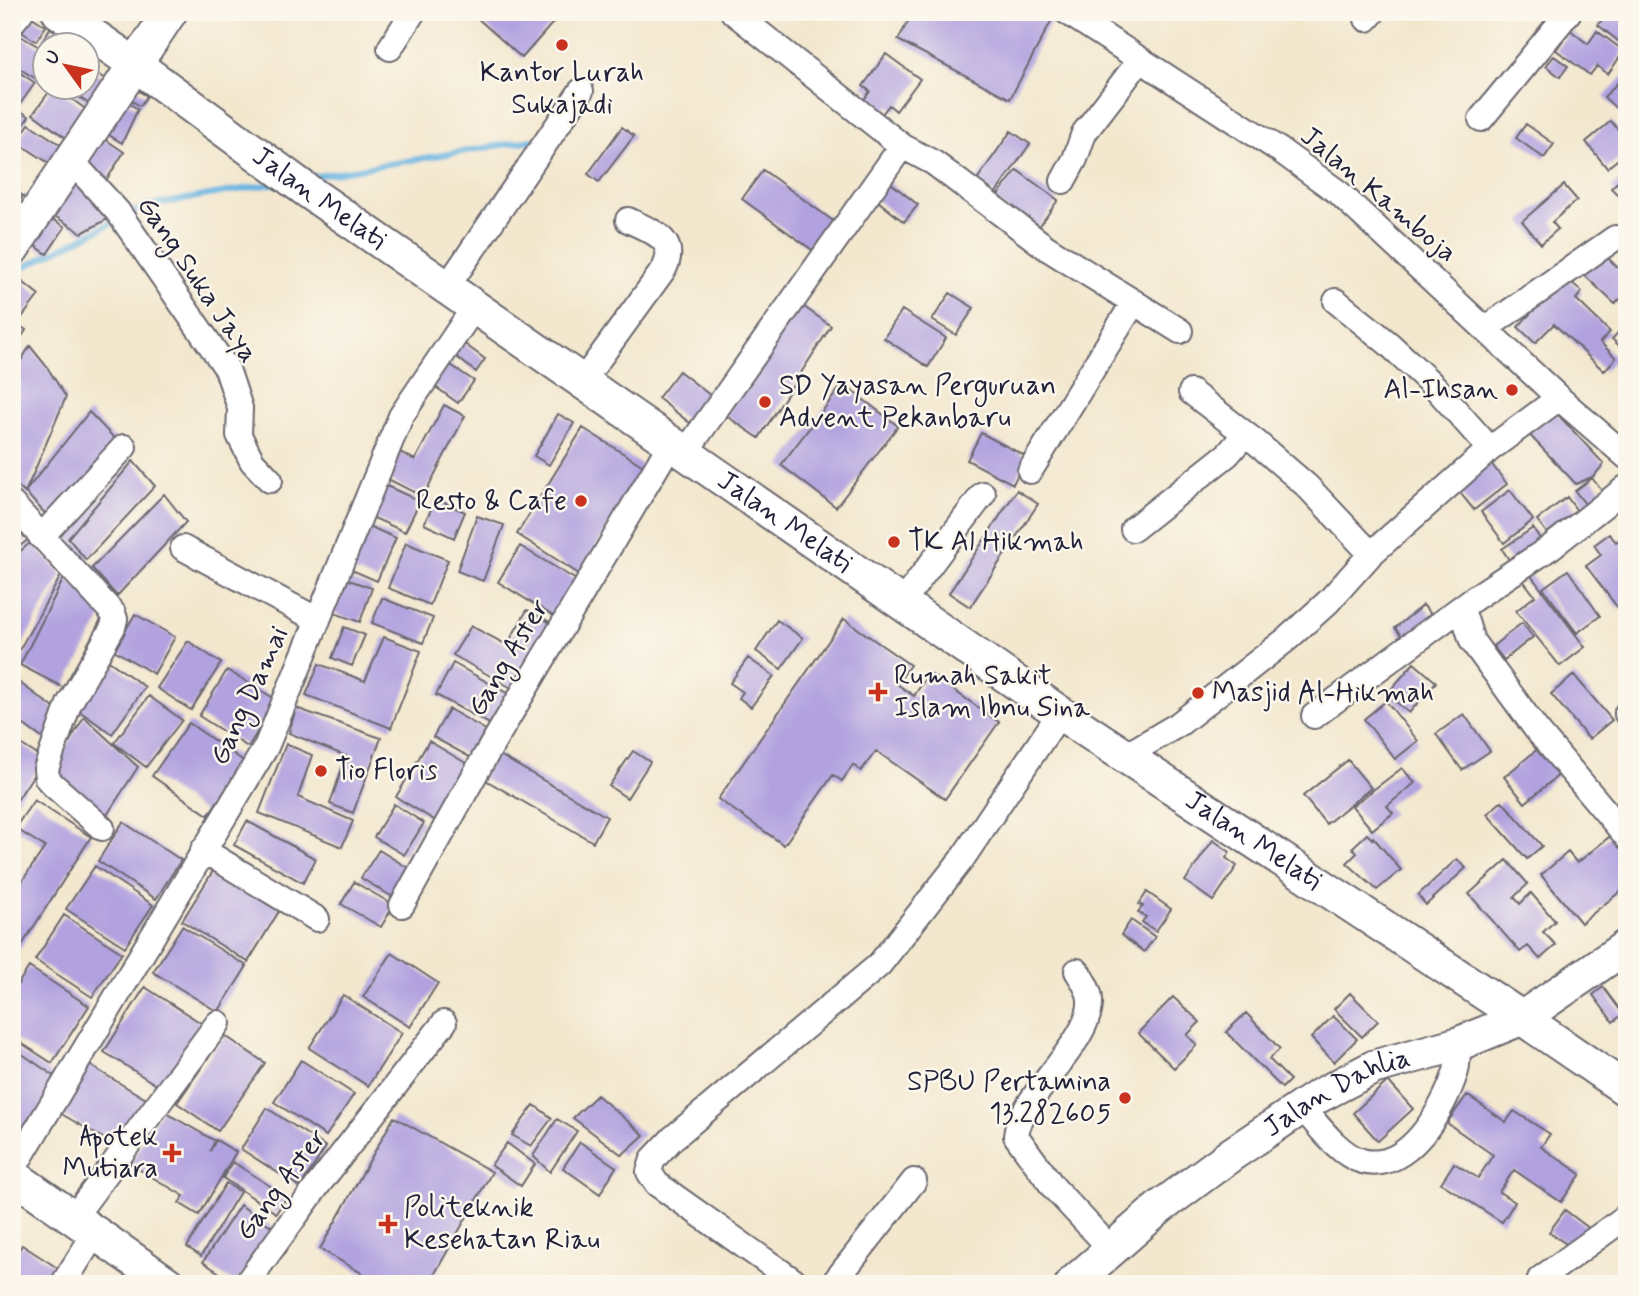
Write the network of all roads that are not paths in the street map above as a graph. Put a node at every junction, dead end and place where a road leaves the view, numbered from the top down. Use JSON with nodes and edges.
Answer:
{"nodes":[{"id":1,"x":21,"y":12,"type":"edge"},
{"id":2,"x":59,"y":12,"type":"edge"},
{"id":3,"x":170,"y":12,"type":"edge"},
{"id":4,"x":413,"y":12,"type":"edge"},
{"id":5,"x":733,"y":12,"type":"edge"},
{"id":6,"x":1067,"y":12,"type":"edge"},
{"id":7,"x":1569,"y":12,"type":"edge"},
{"id":8,"x":12,"y":23,"type":"edge"},
{"id":9,"x":390,"y":48,"type":"dead end"},
{"id":10,"x":1140,"y":60,"type":"junction"},
{"id":11,"x":135,"y":65,"type":"junction"},
{"id":12,"x":581,"y":91,"type":"dead end"},
{"id":13,"x":1481,"y":119,"type":"dead end"},
{"id":14,"x":902,"y":146,"type":"junction"},
{"id":15,"x":71,"y":160,"type":"junction"},
{"id":16,"x":1063,"y":181,"type":"dead end"},
{"id":17,"x":628,"y":220,"type":"dead end"},
{"id":18,"x":1615,"y":238,"type":"dead end"},
{"id":19,"x":12,"y":249,"type":"edge"},
{"id":20,"x":447,"y":287,"type":"junction"},
{"id":21,"x":1336,"y":301,"type":"dead end"},
{"id":22,"x":1134,"y":302,"type":"junction"},
{"id":23,"x":475,"y":306,"type":"junction"},
{"id":24,"x":1486,"y":327,"type":"junction"},
{"id":25,"x":1180,"y":331,"type":"dead end"},
{"id":26,"x":582,"y":382,"type":"junction"},
{"id":27,"x":1191,"y":392,"type":"dead end"},
{"id":28,"x":1559,"y":398,"type":"junction"},
{"id":29,"x":1245,"y":434,"type":"junction"},
{"id":30,"x":124,"y":447,"type":"dead end"},
{"id":31,"x":678,"y":448,"type":"junction"},
{"id":32,"x":1490,"y":449,"type":"junction"},
{"id":33,"x":1627,"y":457,"type":"edge"},
{"id":34,"x":1030,"y":471,"type":"dead end"},
{"id":35,"x":270,"y":480,"type":"dead end"},
{"id":36,"x":1627,"y":487,"type":"edge"},
{"id":37,"x":983,"y":494,"type":"dead end"},
{"id":38,"x":12,"y":504,"type":"edge"},
{"id":39,"x":1133,"y":529,"type":"dead end"},
{"id":40,"x":41,"y":537,"type":"junction"},
{"id":41,"x":183,"y":548,"type":"dead end"},
{"id":42,"x":1371,"y":554,"type":"junction"},
{"id":43,"x":901,"y":604,"type":"junction"},
{"id":44,"x":1462,"y":609,"type":"junction"},
{"id":45,"x":318,"y":620,"type":"junction"},
{"id":46,"x":1060,"y":713,"type":"junction"},
{"id":47,"x":1314,"y":716,"type":"dead end"},
{"id":48,"x":1125,"y":756,"type":"junction"},
{"id":49,"x":102,"y":828,"type":"dead end"},
{"id":50,"x":1627,"y":837,"type":"edge"},
{"id":51,"x":203,"y":850,"type":"junction"},
{"id":52,"x":402,"y":905,"type":"dead end"},
{"id":53,"x":317,"y":919,"type":"dead end"},
{"id":54,"x":1627,"y":946,"type":"edge"},
{"id":55,"x":1077,"y":971,"type":"dead end"},
{"id":56,"x":1522,"y":1018,"type":"junction"},
{"id":57,"x":218,"y":1023,"type":"dead end"},
{"id":58,"x":444,"y":1023,"type":"dead end"},
{"id":59,"x":1458,"y":1044,"type":"junction"},
{"id":60,"x":1627,"y":1090,"type":"edge"},
{"id":61,"x":1302,"y":1107,"type":"junction"},
{"id":62,"x":12,"y":1173,"type":"edge"},
{"id":63,"x":914,"y":1181,"type":"dead end"},
{"id":64,"x":1627,"y":1216,"type":"edge"},
{"id":65,"x":84,"y":1225,"type":"junction"},
{"id":66,"x":1111,"y":1249,"type":"junction"},
{"id":67,"x":1540,"y":1279,"type":"dead end"},
{"id":68,"x":63,"y":1284,"type":"edge"},
{"id":69,"x":168,"y":1284,"type":"edge"},
{"id":70,"x":246,"y":1284,"type":"edge"},
{"id":71,"x":797,"y":1284,"type":"edge"},
{"id":72,"x":833,"y":1284,"type":"edge"},
{"id":73,"x":1072,"y":1284,"type":"edge"}],
"edges":[{"from":1,"to":8,"type":"street"},
{"from":2,"to":11,"type":"street","name":"Jalan Melati"},
{"from":3,"to":11,"type":"street"},
{"from":4,"to":9,"type":"street"},
{"from":5,"to":14,"type":"street"},
{"from":6,"to":10,"type":"street","name":"Jalan Kamboja"},
{"from":7,"to":13,"type":"street"},
{"from":10,"to":16,"type":"street"},
{"from":10,"to":24,"type":"street","name":"Jalan Kamboja"},
{"from":11,"to":15,"type":"street"},
{"from":11,"to":20,"type":"street","name":"Jalan Melati"},
{"from":12,"to":20,"type":"street"},
{"from":14,"to":22,"type":"street"},
{"from":14,"to":31,"type":"street","name":"Gang Aster"},
{"from":15,"to":19,"type":"street"},
{"from":15,"to":35,"type":"street","name":"Gang Suka Jaya"},
{"from":17,"to":26,"type":"street"},
{"from":18,"to":24,"type":"street"},
{"from":20,"to":23,"type":"street","name":"Jalan Melati"},
{"from":21,"to":32,"type":"street"},
{"from":22,"to":25,"type":"street"},
{"from":22,"to":34,"type":"street"},
{"from":23,"to":26,"type":"street","name":"Jalan Melati"},
{"from":23,"to":45,"type":"street","name":"Gang Damai"},
{"from":24,"to":28,"type":"street","name":"Jalan Kamboja"},
{"from":26,"to":31,"type":"street","name":"Jalan Melati"},
{"from":27,"to":29,"type":"street"},
{"from":28,"to":32,"type":"street"},
{"from":28,"to":33,"type":"street","name":"Jalan Kamboja"},
{"from":29,"to":39,"type":"street"},
{"from":29,"to":42,"type":"street"},
{"from":30,"to":40,"type":"street"},
{"from":31,"to":43,"type":"street","name":"Jalan Melati"},
{"from":31,"to":52,"type":"street","name":"Gang Aster"},
{"from":32,"to":42,"type":"street"},
{"from":36,"to":44,"type":"street"},
{"from":37,"to":43,"type":"street"},
{"from":38,"to":40,"type":"street"},
{"from":40,"to":49,"type":"street"},
{"from":41,"to":45,"type":"street"},
{"from":42,"to":48,"type":"street"},
{"from":43,"to":46,"type":"street","name":"Jalan Melati"},
{"from":44,"to":47,"type":"street"},
{"from":44,"to":50,"type":"street"},
{"from":45,"to":51,"type":"street","name":"Gang Damai"},
{"from":46,"to":48,"type":"street","name":"Jalan Melati"},
{"from":46,"to":71,"type":"street"},
{"from":48,"to":56,"type":"street","name":"Jalan Melati"},
{"from":51,"to":53,"type":"street"},
{"from":51,"to":62,"type":"street","name":"Gang Damai"},
{"from":54,"to":56,"type":"street","name":"Jalan Dahlia"},
{"from":55,"to":66,"type":"street"},
{"from":56,"to":59,"type":"street","name":"Jalan Dahlia"},
{"from":56,"to":60,"type":"street","name":"Jalan Melati"},
{"from":57,"to":65,"type":"street"},
{"from":58,"to":70,"type":"street","name":"Gang Aster"},
{"from":59,"to":61,"type":"street","name":"Jalan Dahlia"},
{"from":59,"to":61,"type":"street"},
{"from":61,"to":66,"type":"street","name":"Jalan Dahlia"},
{"from":62,"to":65,"type":"street"},
{"from":63,"to":72,"type":"street"},
{"from":64,"to":67,"type":"street"},
{"from":65,"to":68,"type":"street"},
{"from":65,"to":69,"type":"street"},
{"from":66,"to":73,"type":"street","name":"Jalan Dahlia"}]}
